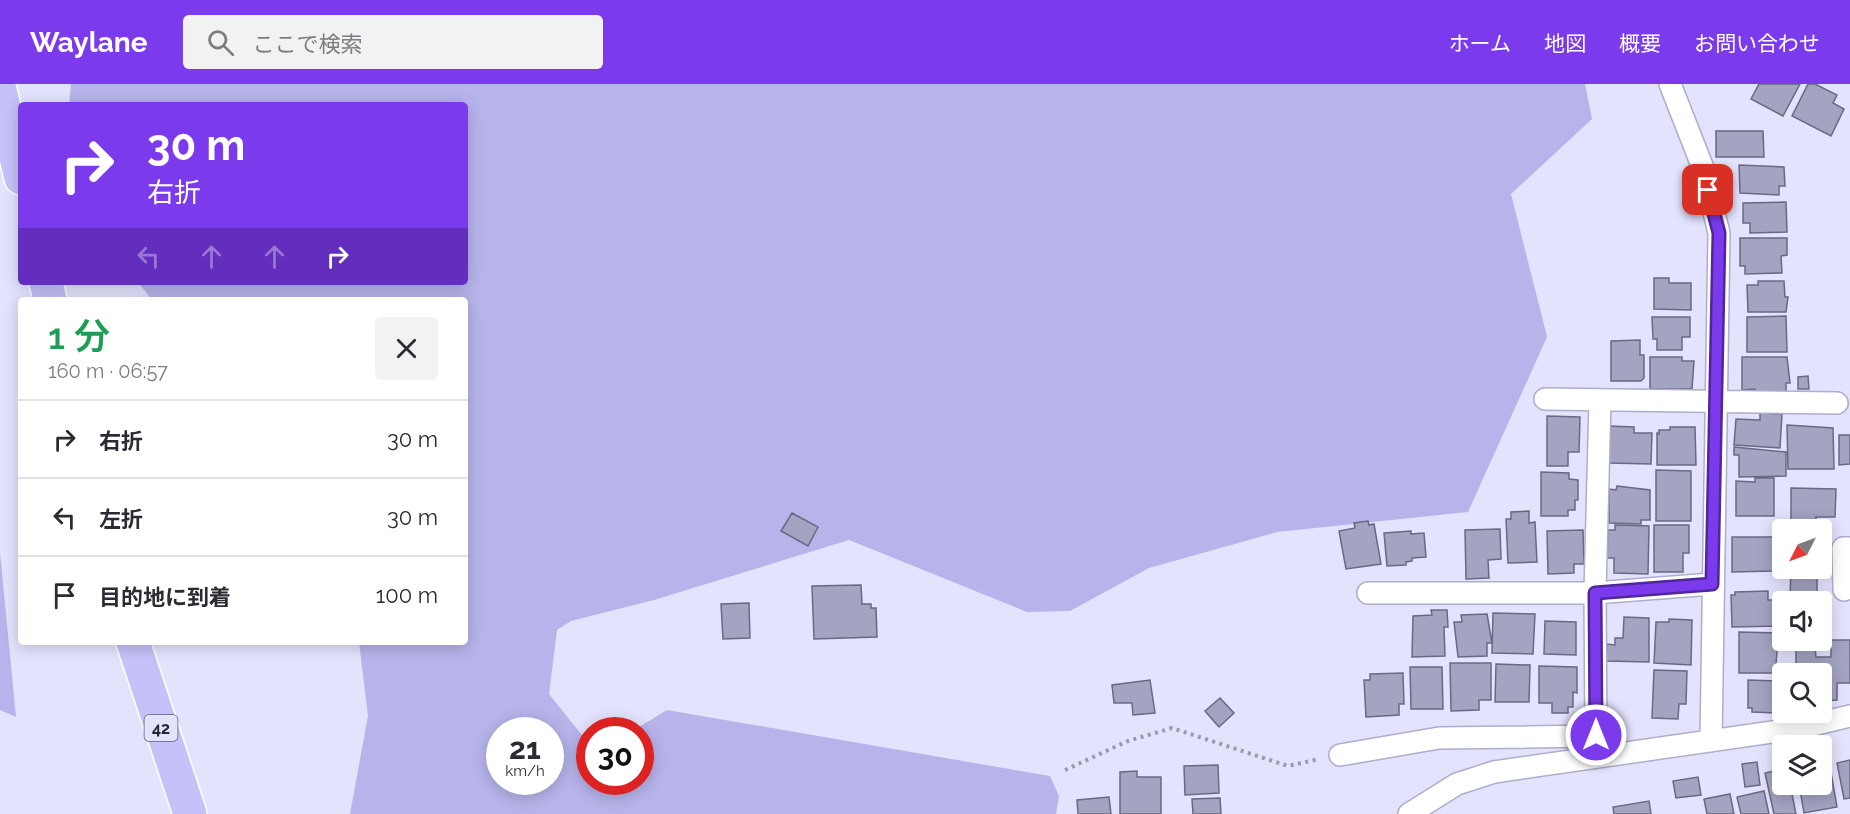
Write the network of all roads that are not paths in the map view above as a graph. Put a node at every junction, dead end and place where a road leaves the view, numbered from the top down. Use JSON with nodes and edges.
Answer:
{"nodes":[{"id":1,"x":1670,"y":84,"type":"edge"},
{"id":2,"x":0,"y":90,"type":"edge"},
{"id":3,"x":18,"y":165,"type":"edge"},
{"id":4,"x":1545,"y":399,"type":"dead end"},
{"id":5,"x":1600,"y":400,"type":"junction"},
{"id":6,"x":1715,"y":401,"type":"junction"},
{"id":7,"x":1837,"y":402,"type":"dead end"},
{"id":8,"x":1850,"y":548,"type":"edge"},
{"id":9,"x":1712,"y":584,"type":"junction"},
{"id":10,"x":1844,"y":590,"type":"dead end"},
{"id":11,"x":1595,"y":593,"type":"junction"},
{"id":12,"x":1368,"y":594,"type":"dead end"},
{"id":13,"x":134,"y":645,"type":"edge"},
{"id":14,"x":1850,"y":716,"type":"edge"},
{"id":15,"x":1596,"y":735,"type":"junction"},
{"id":16,"x":1711,"y":741,"type":"junction"},
{"id":17,"x":1627,"y":753,"type":"junction"},
{"id":18,"x":1340,"y":754,"type":"road end"},
{"id":19,"x":190,"y":814,"type":"edge"},
{"id":20,"x":1409,"y":814,"type":"edge"}],
"edges":[{"from":1,"to":6,"type":"street"},
{"from":2,"to":3,"type":"highway"},
{"from":4,"to":5,"type":"street"},
{"from":5,"to":6,"type":"street"},
{"from":5,"to":11,"type":"street"},
{"from":6,"to":7,"type":"street"},
{"from":6,"to":9,"type":"street"},
{"from":8,"to":10,"type":"street"},
{"from":9,"to":11,"type":"street"},
{"from":9,"to":16,"type":"street"},
{"from":11,"to":12,"type":"street"},
{"from":11,"to":15,"type":"street"},
{"from":13,"to":19,"type":"highway","number":"42"},
{"from":14,"to":16,"type":"street"},
{"from":15,"to":17,"type":"street"},
{"from":15,"to":18,"type":"street"},
{"from":16,"to":17,"type":"street"},
{"from":17,"to":20,"type":"street"}]}
